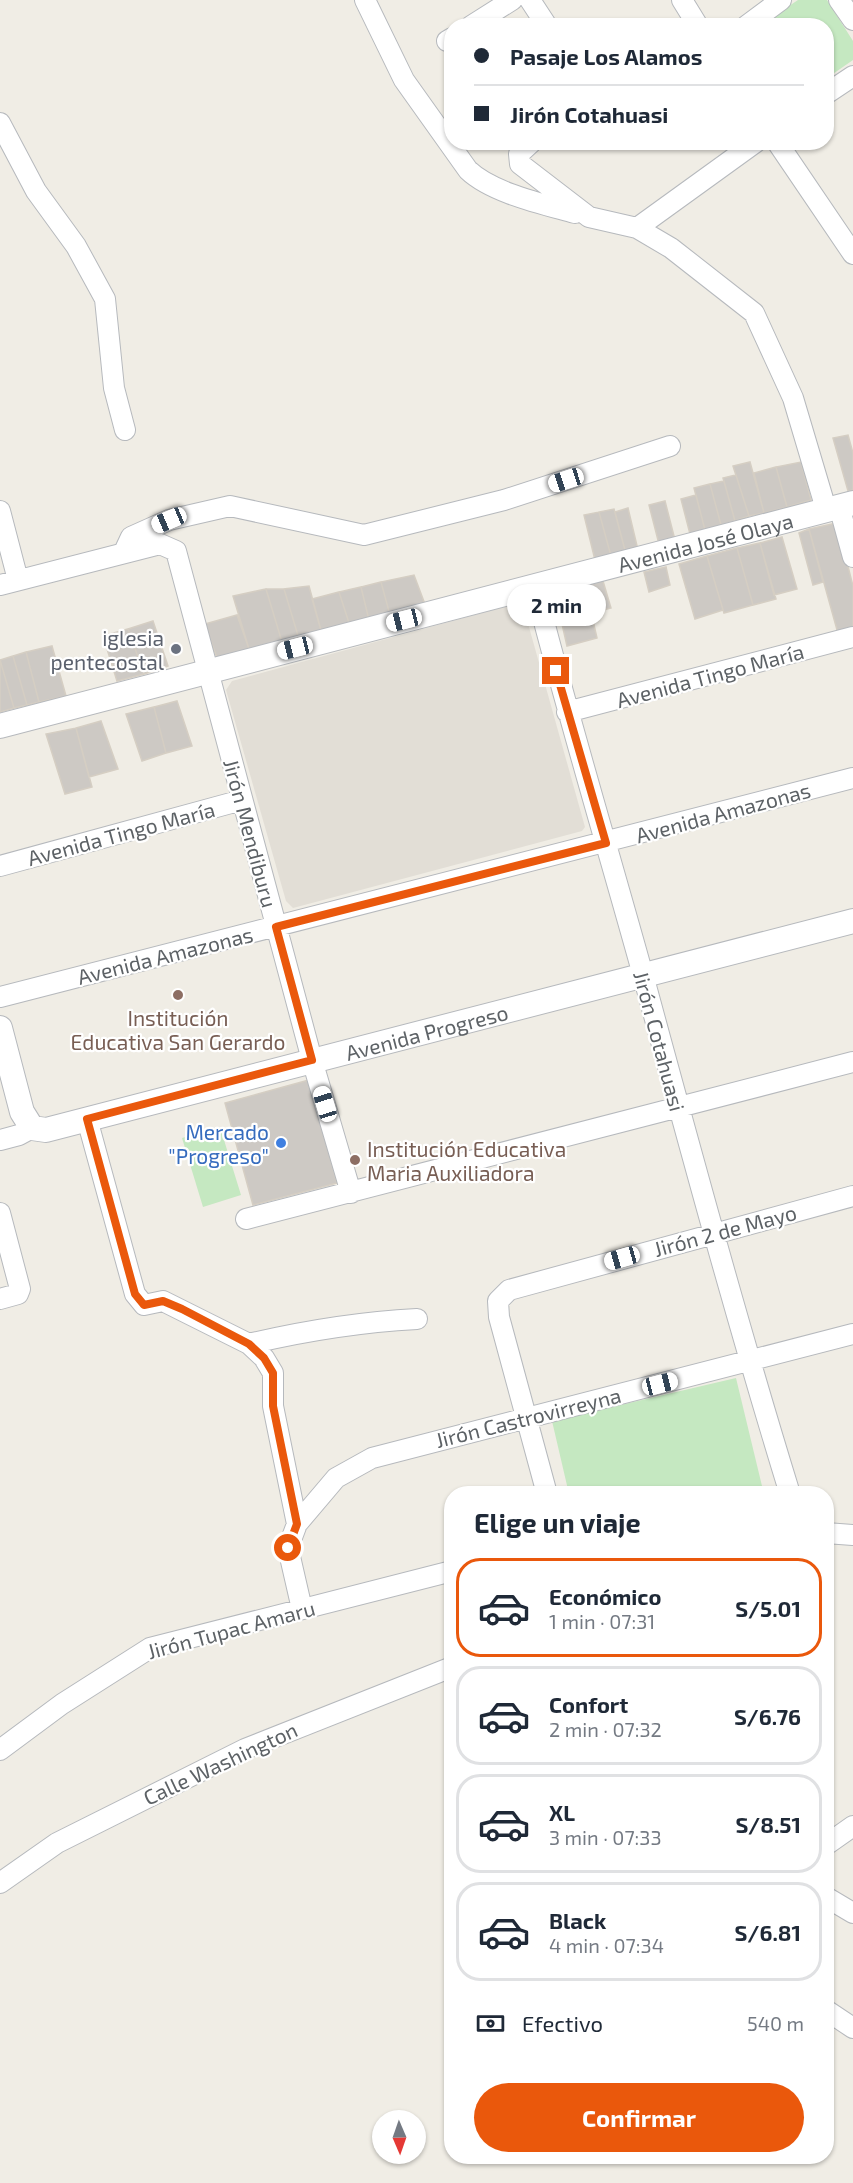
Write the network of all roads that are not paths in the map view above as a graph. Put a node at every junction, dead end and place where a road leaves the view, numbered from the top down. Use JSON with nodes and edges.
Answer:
{"nodes":[{"id":1,"x":365,"y":0,"type":"edge"},
{"id":2,"x":512,"y":0,"type":"edge"},
{"id":3,"x":530,"y":0,"type":"edge"},
{"id":4,"x":682,"y":0,"type":"edge"},
{"id":5,"x":781,"y":0,"type":"edge"},
{"id":6,"x":839,"y":0,"type":"edge"},
{"id":7,"x":484,"y":18,"type":"edge"},
{"id":8,"x":542,"y":18,"type":"edge"},
{"id":9,"x":693,"y":18,"type":"edge"},
{"id":10,"x":757,"y":18,"type":"edge"},
{"id":11,"x":853,"y":20,"type":"edge"},
{"id":12,"x":853,"y":76,"type":"edge"},
{"id":13,"x":834,"y":89,"type":"edge"},
{"id":14,"x":0,"y":123,"type":"edge"},
{"id":15,"x":444,"y":137,"type":"edge"},
{"id":16,"x":453,"y":150,"type":"edge"},
{"id":17,"x":523,"y":150,"type":"edge"},
{"id":18,"x":745,"y":150,"type":"edge"},
{"id":19,"x":782,"y":150,"type":"edge"},
{"id":20,"x":589,"y":217,"type":"junction"},
{"id":21,"x":638,"y":228,"type":"junction"},
{"id":22,"x":853,"y":254,"type":"edge"},
{"id":23,"x":125,"y":430,"type":"dead end"},
{"id":24,"x":670,"y":446,"type":"dead end"},
{"id":25,"x":840,"y":506,"type":"edge"},
{"id":26,"x":0,"y":511,"type":"edge"},
{"id":27,"x":124,"y":552,"type":"junction"},
{"id":28,"x":853,"y":557,"type":"edge"},
{"id":29,"x":9,"y":582,"type":"edge"},
{"id":30,"x":535,"y":587,"type":"junction"},
{"id":31,"x":853,"y":638,"type":"edge"},
{"id":32,"x":207,"y":670,"type":"junction"},
{"id":33,"x":567,"y":712,"type":"junction"},
{"id":34,"x":0,"y":726,"type":"edge"},
{"id":35,"x":853,"y":778,"type":"edge"},
{"id":36,"x":242,"y":800,"type":"junction"},
{"id":37,"x":606,"y":843,"type":"junction"},
{"id":38,"x":0,"y":866,"type":"edge"},
{"id":39,"x":853,"y":921,"type":"edge"},
{"id":40,"x":276,"y":927,"type":"junction"},
{"id":41,"x":643,"y":976,"type":"junction"},
{"id":42,"x":0,"y":998,"type":"edge"},
{"id":43,"x":0,"y":1028,"type":"edge"},
{"id":44,"x":312,"y":1060,"type":"junction"},
{"id":45,"x":853,"y":1062,"type":"edge"},
{"id":46,"x":678,"y":1106,"type":"junction"},
{"id":47,"x":87,"y":1119,"type":"junction"},
{"id":48,"x":32,"y":1128,"type":"junction"},
{"id":49,"x":0,"y":1140,"type":"edge"},
{"id":50,"x":351,"y":1193,"type":"junction"},
{"id":51,"x":853,"y":1196,"type":"edge"},
{"id":52,"x":0,"y":1214,"type":"edge"},
{"id":53,"x":246,"y":1219,"type":"dead end"},
{"id":54,"x":712,"y":1232,"type":"junction"},
{"id":55,"x":0,"y":1299,"type":"edge"},
{"id":56,"x":417,"y":1319,"type":"dead end"},
{"id":57,"x":853,"y":1334,"type":"edge"},
{"id":58,"x":249,"y":1344,"type":"junction"},
{"id":59,"x":749,"y":1361,"type":"junction"},
{"id":60,"x":526,"y":1418,"type":"junction"},
{"id":61,"x":545,"y":1486,"type":"edge"},
{"id":62,"x":788,"y":1486,"type":"edge"},
{"id":63,"x":297,"y":1524,"type":"junction"},
{"id":64,"x":834,"y":1534,"type":"edge"},
{"id":65,"x":853,"y":1535,"type":"edge"},
{"id":66,"x":444,"y":1573,"type":"edge"},
{"id":67,"x":302,"y":1609,"type":"junction"},
{"id":68,"x":444,"y":1670,"type":"edge"},
{"id":69,"x":0,"y":1750,"type":"edge"},
{"id":70,"x":853,"y":1826,"type":"edge"},
{"id":71,"x":834,"y":1839,"type":"edge"},
{"id":72,"x":0,"y":1883,"type":"edge"},
{"id":73,"x":834,"y":1902,"type":"edge"},
{"id":74,"x":853,"y":1913,"type":"edge"},
{"id":75,"x":834,"y":2015,"type":"edge"},
{"id":76,"x":853,"y":2028,"type":"edge"}],
"edges":[{"from":1,"to":15,"type":"street"},
{"from":2,"to":7,"type":"street"},
{"from":3,"to":8,"type":"street"},
{"from":4,"to":9,"type":"street"},
{"from":5,"to":10,"type":"street"},
{"from":6,"to":11,"type":"street"},
{"from":12,"to":13,"type":"street"},
{"from":14,"to":23,"type":"street"},
{"from":16,"to":20,"type":"street"},
{"from":17,"to":20,"type":"street"},
{"from":18,"to":21,"type":"street"},
{"from":19,"to":22,"type":"street"},
{"from":20,"to":21,"type":"street"},
{"from":21,"to":25,"type":"street"},
{"from":24,"to":27,"type":"street"},
{"from":25,"to":28,"type":"street"},
{"from":25,"to":30,"type":"street","name":"Avenida José Olaya"},
{"from":26,"to":29,"type":"street"},
{"from":27,"to":29,"type":"street"},
{"from":27,"to":32,"type":"street","name":"Jirón Mendiburu"},
{"from":30,"to":32,"type":"street","name":"Avenida José Olaya"},
{"from":30,"to":33,"type":"street","name":"Jirón Cotahuasi"},
{"from":31,"to":33,"type":"street","name":"Avenida Tingo María"},
{"from":32,"to":34,"type":"street","name":"Avenida José Olaya"},
{"from":32,"to":36,"type":"street","name":"Jirón Mendiburu"},
{"from":33,"to":37,"type":"street","name":"Jirón Cotahuasi"},
{"from":35,"to":37,"type":"street","name":"Avenida Amazonas"},
{"from":36,"to":38,"type":"street","name":"Avenida Tingo María"},
{"from":36,"to":40,"type":"street","name":"Jirón Mendiburu"},
{"from":37,"to":40,"type":"street","name":"Avenida Amazonas"},
{"from":37,"to":41,"type":"street","name":"Jirón Cotahuasi"},
{"from":39,"to":41,"type":"street","name":"Avenida Progreso"},
{"from":40,"to":42,"type":"street","name":"Avenida Amazonas"},
{"from":40,"to":44,"type":"street","name":"Jirón Mendiburu"},
{"from":41,"to":44,"type":"street","name":"Avenida Progreso"},
{"from":41,"to":46,"type":"street","name":"Jirón Cotahuasi"},
{"from":43,"to":48,"type":"street"},
{"from":44,"to":47,"type":"street","name":"Avenida Progreso"},
{"from":44,"to":50,"type":"street","name":"Jirón Mendiburu"},
{"from":45,"to":46,"type":"street"},
{"from":46,"to":50,"type":"street"},
{"from":46,"to":54,"type":"street","name":"Jirón Cotahuasi"},
{"from":47,"to":48,"type":"street","name":"Avenida Progreso"},
{"from":47,"to":58,"type":"street"},
{"from":48,"to":49,"type":"street","name":"Avenida Progreso"},
{"from":50,"to":53,"type":"street"},
{"from":51,"to":54,"type":"street","name":"Jirón 2 de Mayo"},
{"from":52,"to":55,"type":"street"},
{"from":54,"to":59,"type":"street","name":"Jirón Cotahuasi"},
{"from":54,"to":60,"type":"street","name":"Jirón 2 de Mayo"},
{"from":56,"to":58,"type":"street"},
{"from":57,"to":59,"type":"street","name":"Jirón Castrovirreyna"},
{"from":58,"to":63,"type":"street"},
{"from":59,"to":60,"type":"street","name":"Jirón Castrovirreyna"},
{"from":59,"to":62,"type":"street","name":"Jirón Cotahuasi"},
{"from":60,"to":61,"type":"street"},
{"from":60,"to":63,"type":"street","name":"Jirón Castrovirreyna"},
{"from":63,"to":67,"type":"street"},
{"from":64,"to":65,"type":"street"},
{"from":66,"to":67,"type":"street","name":"Jirón Tupac Amaru"},
{"from":67,"to":69,"type":"street","name":"Jirón Tupac Amaru"},
{"from":68,"to":72,"type":"street","name":"Calle Washington"},
{"from":70,"to":71,"type":"street"},
{"from":73,"to":74,"type":"street"},
{"from":75,"to":76,"type":"street"}]}
